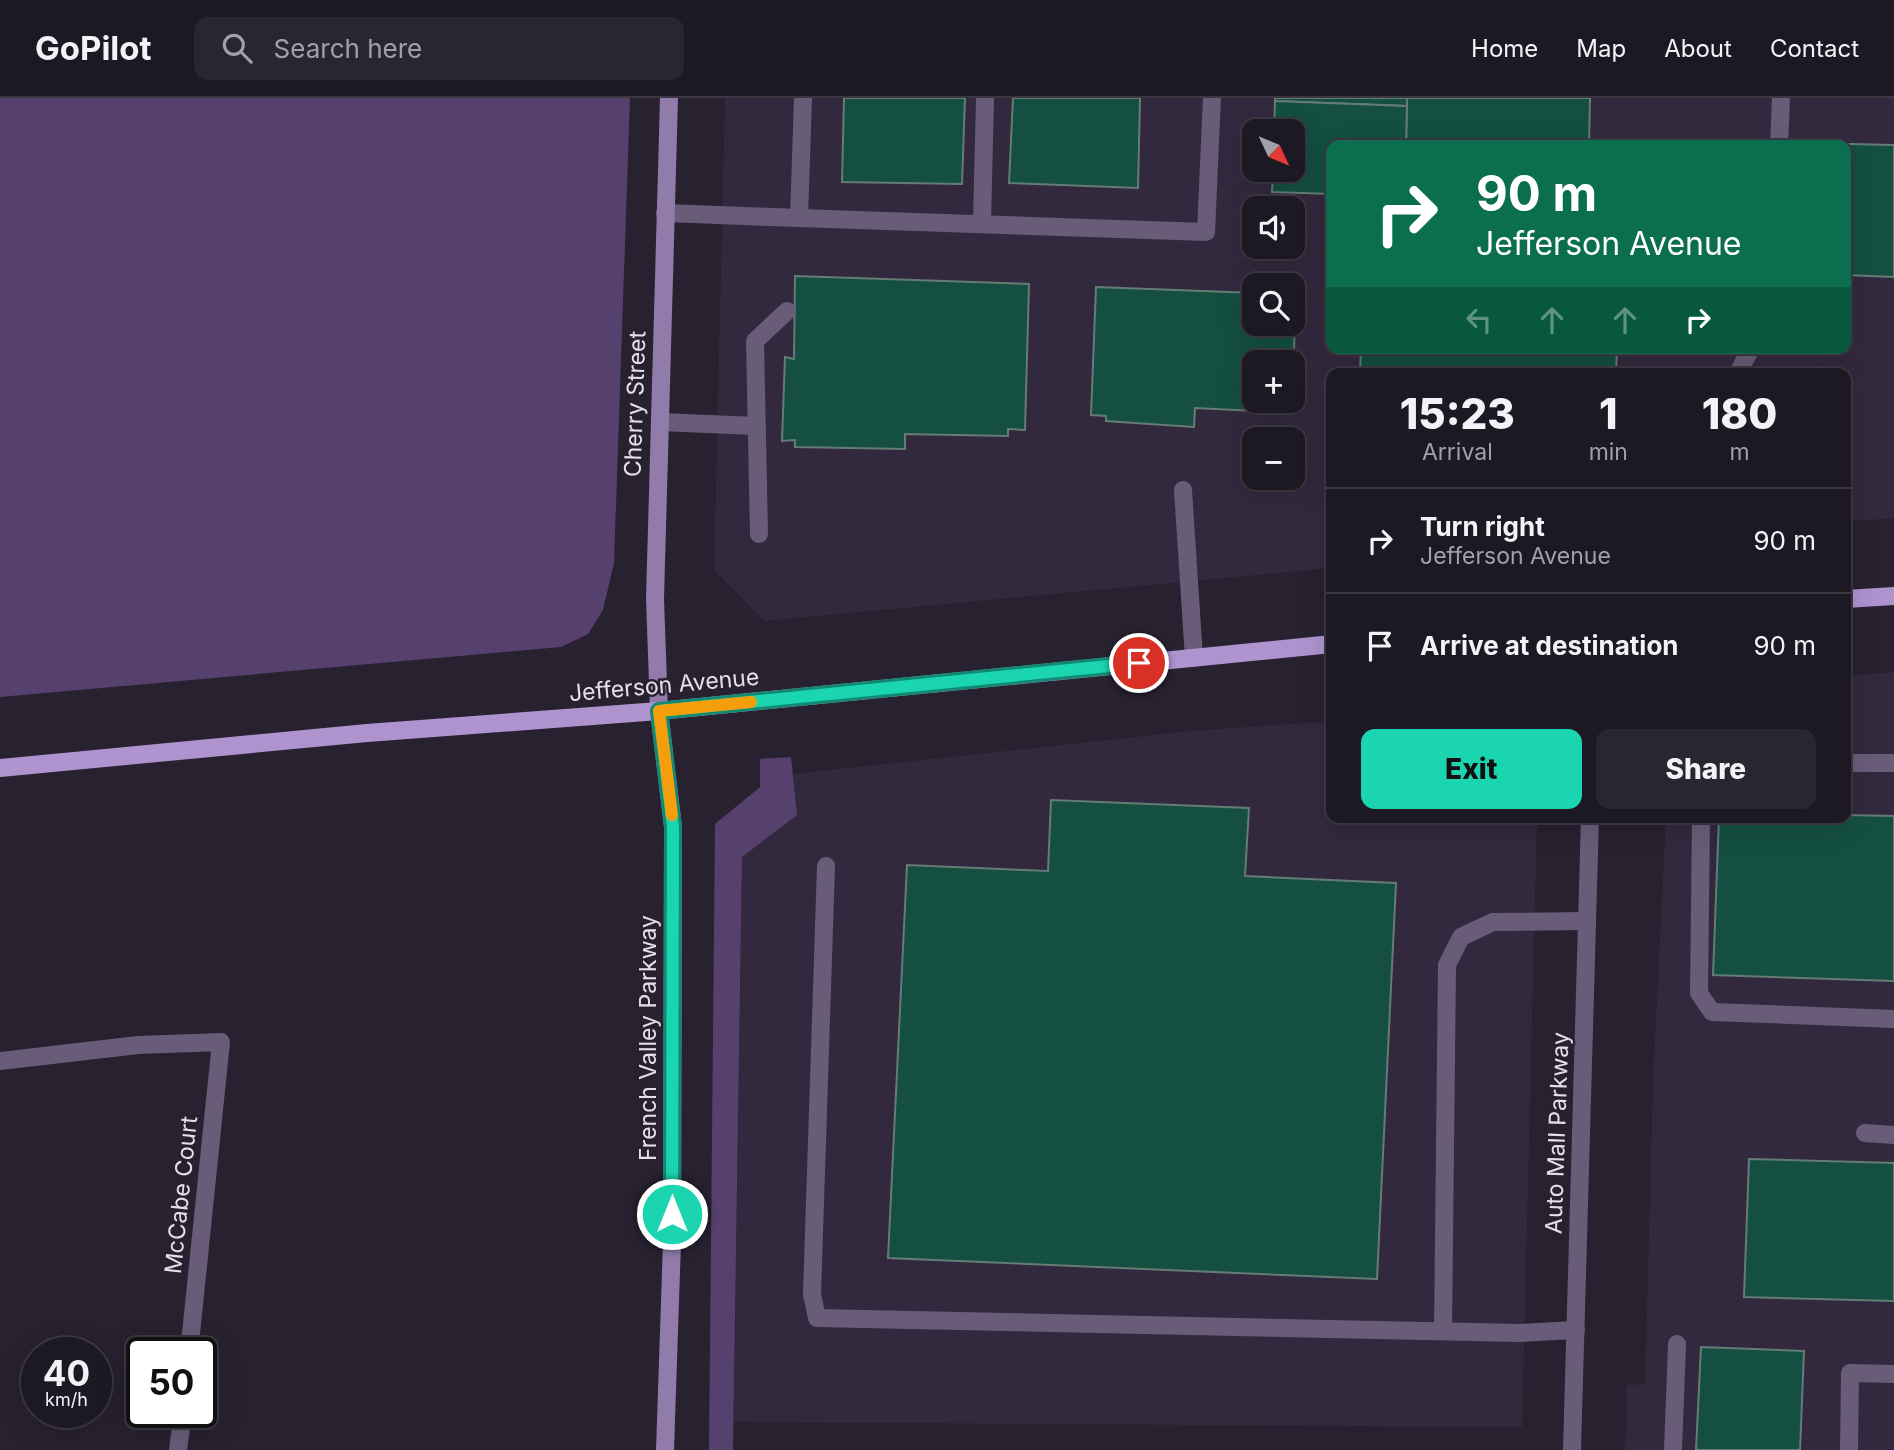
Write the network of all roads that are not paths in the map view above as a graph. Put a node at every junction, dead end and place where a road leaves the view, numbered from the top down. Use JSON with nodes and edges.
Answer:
{"nodes":[{"id":1,"x":668,"y":98,"type":"edge"},
{"id":2,"x":803,"y":98,"type":"edge"},
{"id":3,"x":985,"y":98,"type":"edge"},
{"id":4,"x":1212,"y":98,"type":"edge"},
{"id":5,"x":1781,"y":98,"type":"edge"},
{"id":6,"x":1779,"y":140,"type":"edge"},
{"id":7,"x":665,"y":213,"type":"junction"},
{"id":8,"x":799,"y":218,"type":"junction"},
{"id":9,"x":982,"y":224,"type":"junction"},
{"id":10,"x":787,"y":311,"type":"dead end"},
{"id":11,"x":660,"y":422,"type":"junction"},
{"id":12,"x":755,"y":426,"type":"junction"},
{"id":13,"x":1183,"y":490,"type":"dead end"},
{"id":14,"x":759,"y":534,"type":"dead end"},
{"id":15,"x":1894,"y":596,"type":"edge"},
{"id":16,"x":1851,"y":599,"type":"edge"},
{"id":17,"x":1326,"y":645,"type":"edge"},
{"id":18,"x":1194,"y":658,"type":"junction"},
{"id":19,"x":659,"y":711,"type":"junction"},
{"id":20,"x":1851,"y":763,"type":"edge"},
{"id":21,"x":1894,"y":763,"type":"edge"},
{"id":22,"x":0,"y":768,"type":"edge"},
{"id":23,"x":1590,"y":823,"type":"edge"},
{"id":24,"x":1700,"y":823,"type":"edge"},
{"id":25,"x":826,"y":866,"type":"dead end"},
{"id":26,"x":1587,"y":921,"type":"junction"},
{"id":27,"x":1894,"y":1019,"type":"edge"},
{"id":28,"x":0,"y":1060,"type":"edge"},
{"id":29,"x":1865,"y":1133,"type":"dead end"},
{"id":30,"x":1894,"y":1135,"type":"edge"},
{"id":31,"x":1576,"y":1330,"type":"junction"},
{"id":32,"x":1443,"y":1331,"type":"junction"},
{"id":33,"x":191,"y":1337,"type":"edge"},
{"id":34,"x":1677,"y":1345,"type":"dead end"},
{"id":35,"x":1894,"y":1374,"type":"edge"},
{"id":36,"x":181,"y":1428,"type":"edge"},
{"id":37,"x":178,"y":1450,"type":"edge"},
{"id":38,"x":665,"y":1450,"type":"edge"},
{"id":39,"x":1572,"y":1450,"type":"edge"},
{"id":40,"x":1673,"y":1450,"type":"edge"},
{"id":41,"x":1849,"y":1450,"type":"edge"}],
"edges":[{"from":1,"to":7,"type":"main road","name":"Cherry Street"},
{"from":2,"to":8,"type":"street"},
{"from":3,"to":9,"type":"street"},
{"from":4,"to":9,"type":"street"},
{"from":5,"to":6,"type":"street"},
{"from":7,"to":8,"type":"street"},
{"from":7,"to":11,"type":"main road","name":"Cherry Street"},
{"from":8,"to":9,"type":"street"},
{"from":10,"to":12,"type":"street"},
{"from":11,"to":12,"type":"street"},
{"from":11,"to":19,"type":"main road","name":"Cherry Street"},
{"from":12,"to":14,"type":"street"},
{"from":13,"to":18,"type":"street"},
{"from":15,"to":16,"type":"main road"},
{"from":17,"to":18,"type":"main road","name":"Jefferson Avenue"},
{"from":18,"to":19,"type":"main road","name":"Jefferson Avenue"},
{"from":19,"to":22,"type":"main road","name":"Jefferson Avenue"},
{"from":19,"to":38,"type":"main road","name":"French Valley Parkway"},
{"from":20,"to":21,"type":"street"},
{"from":23,"to":26,"type":"street","name":"Auto Mall Parkway"},
{"from":24,"to":27,"type":"street"},
{"from":25,"to":32,"type":"street"},
{"from":26,"to":31,"type":"street","name":"Auto Mall Parkway"},
{"from":26,"to":32,"type":"street"},
{"from":28,"to":33,"type":"street","name":"McCabe Court"},
{"from":29,"to":30,"type":"street"},
{"from":31,"to":32,"type":"street"},
{"from":31,"to":39,"type":"street","name":"Auto Mall Parkway"},
{"from":34,"to":40,"type":"street"},
{"from":35,"to":41,"type":"street"},
{"from":36,"to":37,"type":"street"}]}
